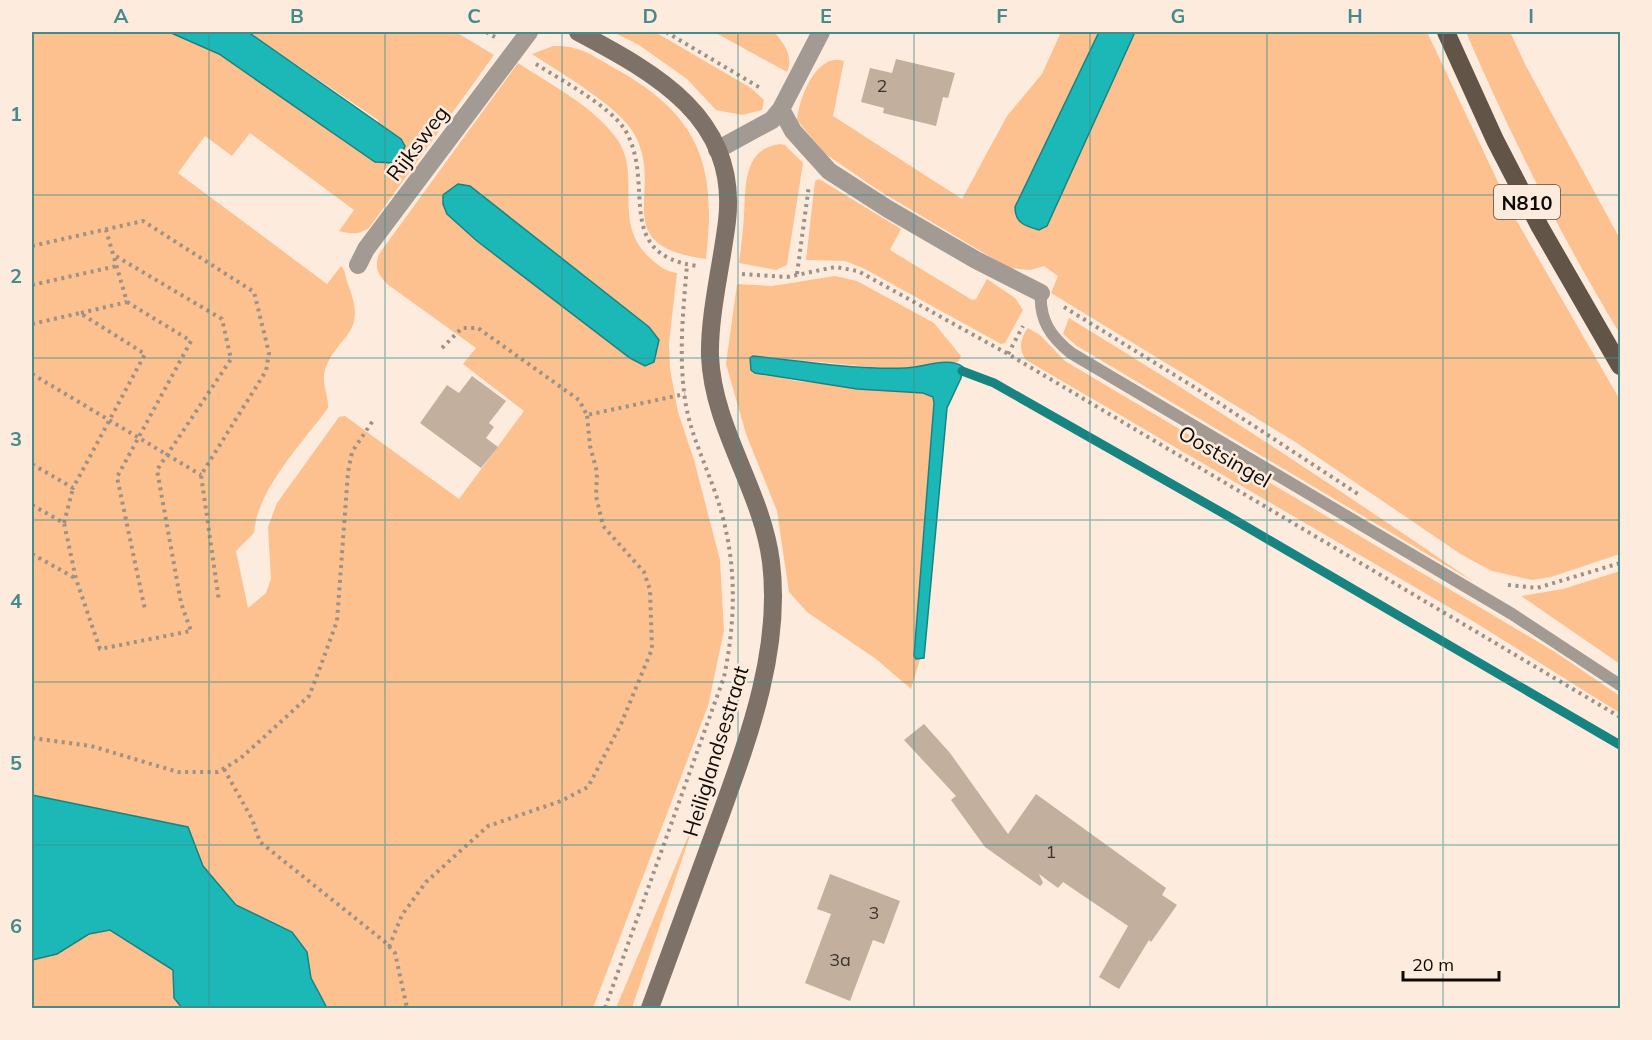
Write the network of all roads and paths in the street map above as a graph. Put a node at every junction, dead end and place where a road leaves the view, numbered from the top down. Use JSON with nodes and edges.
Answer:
{"nodes":[{"id":1,"x":486,"y":32,"type":"edge"},
{"id":2,"x":529,"y":32,"type":"edge"},
{"id":3,"x":578,"y":32,"type":"edge"},
{"id":4,"x":666,"y":32,"type":"edge"},
{"id":5,"x":1446,"y":32,"type":"edge"},
{"id":6,"x":816,"y":34,"type":"edge"},
{"id":7,"x":514,"y":49,"type":"junction"},
{"id":8,"x":781,"y":109,"type":"junction"},
{"id":9,"x":717,"y":150,"type":"junction"},
{"id":10,"x":812,"y":155,"type":"junction"},
{"id":11,"x":106,"y":230,"type":"junction"},
{"id":12,"x":32,"y":246,"type":"edge"},
{"id":13,"x":114,"y":255,"type":"junction"},
{"id":14,"x":358,"y":265,"type":"dead end"},
{"id":15,"x":117,"y":266,"type":"junction"},
{"id":16,"x":32,"y":285,"type":"edge"},
{"id":17,"x":1041,"y":293,"type":"junction"},
{"id":18,"x":127,"y":302,"type":"junction"},
{"id":19,"x":80,"y":314,"type":"junction"},
{"id":20,"x":32,"y":324,"type":"edge"},
{"id":21,"x":442,"y":348,"type":"dead end"},
{"id":22,"x":1620,"y":366,"type":"edge"},
{"id":23,"x":32,"y":374,"type":"edge"},
{"id":24,"x":684,"y":394,"type":"junction"},
{"id":25,"x":587,"y":415,"type":"junction"},
{"id":26,"x":374,"y":419,"type":"dead end"},
{"id":27,"x":109,"y":420,"type":"junction"},
{"id":28,"x":139,"y":438,"type":"junction"},
{"id":29,"x":168,"y":454,"type":"junction"},
{"id":30,"x":32,"y":464,"type":"edge"},
{"id":31,"x":201,"y":475,"type":"junction"},
{"id":32,"x":73,"y":488,"type":"junction"},
{"id":33,"x":1364,"y":498,"type":"dead end"},
{"id":34,"x":32,"y":505,"type":"edge"},
{"id":35,"x":64,"y":523,"type":"junction"},
{"id":36,"x":32,"y":554,"type":"edge"},
{"id":37,"x":1620,"y":563,"type":"edge"},
{"id":38,"x":76,"y":579,"type":"junction"},
{"id":39,"x":1501,"y":583,"type":"dead end"},
{"id":40,"x":219,"y":602,"type":"dead end"},
{"id":41,"x":145,"y":610,"type":"dead end"},
{"id":42,"x":1620,"y":685,"type":"edge"},
{"id":43,"x":1620,"y":717,"type":"edge"},
{"id":44,"x":32,"y":738,"type":"edge"},
{"id":45,"x":224,"y":769,"type":"junction"},
{"id":46,"x":389,"y":947,"type":"junction"},
{"id":47,"x":407,"y":1008,"type":"edge"},
{"id":48,"x":605,"y":1008,"type":"edge"},
{"id":49,"x":650,"y":1008,"type":"edge"}],
"edges":[{"from":1,"to":7,"type":"path"},
{"from":2,"to":7,"type":"street","name":"Rijksweg"},
{"from":3,"to":9,"type":"street"},
{"from":4,"to":8,"type":"path"},
{"from":5,"to":22,"type":"main road","number":"N810"},
{"from":6,"to":8,"type":"street"},
{"from":7,"to":14,"type":"street","name":"Rijksweg"},
{"from":7,"to":24,"type":"path","name":"Heiliglandsestraat"},
{"from":8,"to":9,"type":"street"},
{"from":8,"to":10,"type":"street"},
{"from":9,"to":49,"type":"street","name":"Heiliglandsestraat"},
{"from":10,"to":17,"type":"street"},
{"from":10,"to":43,"type":"path","name":"Oostsingel"},
{"from":11,"to":12,"type":"path"},
{"from":11,"to":13,"type":"path"},
{"from":11,"to":31,"type":"path"},
{"from":13,"to":15,"type":"path"},
{"from":13,"to":29,"type":"path"},
{"from":15,"to":16,"type":"path"},
{"from":15,"to":18,"type":"path"},
{"from":17,"to":33,"type":"path","name":"Oostsingel"},
{"from":17,"to":42,"type":"lane"},
{"from":18,"to":19,"type":"path"},
{"from":18,"to":28,"type":"path"},
{"from":19,"to":20,"type":"path"},
{"from":19,"to":27,"type":"path"},
{"from":21,"to":25,"type":"path"},
{"from":23,"to":27,"type":"path"},
{"from":24,"to":25,"type":"path"},
{"from":24,"to":48,"type":"path","name":"Heiliglandsestraat"},
{"from":25,"to":46,"type":"path"},
{"from":26,"to":45,"type":"path"},
{"from":27,"to":28,"type":"path"},
{"from":27,"to":32,"type":"path"},
{"from":28,"to":29,"type":"path"},
{"from":28,"to":41,"type":"path"},
{"from":29,"to":31,"type":"path"},
{"from":29,"to":38,"type":"path"},
{"from":30,"to":32,"type":"path"},
{"from":31,"to":40,"type":"path"},
{"from":32,"to":35,"type":"path"},
{"from":34,"to":35,"type":"path"},
{"from":35,"to":38,"type":"path"},
{"from":36,"to":38,"type":"path"},
{"from":37,"to":39,"type":"path"},
{"from":44,"to":45,"type":"path"},
{"from":45,"to":46,"type":"path"},
{"from":46,"to":47,"type":"path"}]}
